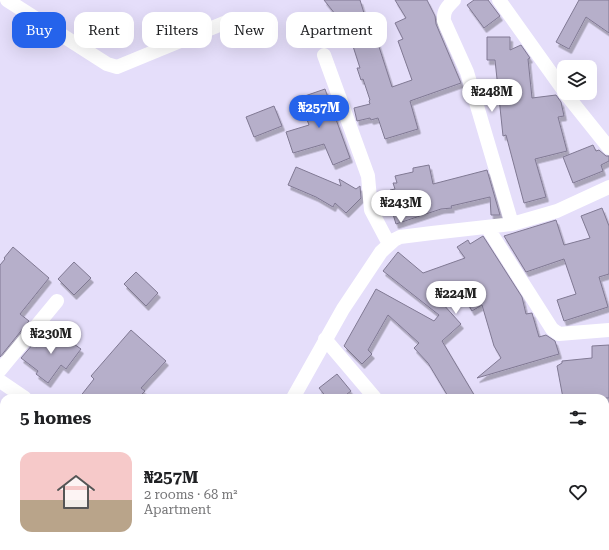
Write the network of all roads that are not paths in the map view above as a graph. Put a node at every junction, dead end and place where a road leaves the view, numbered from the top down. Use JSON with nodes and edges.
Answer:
{"nodes":[{"id":1,"x":7,"y":0,"type":"edge"},
{"id":2,"x":454,"y":0,"type":"edge"},
{"id":3,"x":499,"y":0,"type":"edge"},
{"id":4,"x":220,"y":25,"type":"edge"},
{"id":5,"x":324,"y":55,"type":"dead end"},
{"id":6,"x":557,"y":81,"type":"edge"},
{"id":7,"x":571,"y":100,"type":"edge"},
{"id":8,"x":609,"y":148,"type":"edge"},
{"id":9,"x":609,"y":187,"type":"edge"},
{"id":10,"x":512,"y":224,"type":"junction"},
{"id":11,"x":487,"y":227,"type":"junction"},
{"id":12,"x":389,"y":244,"type":"junction"},
{"id":13,"x":57,"y":301,"type":"dead end"},
{"id":14,"x":609,"y":330,"type":"edge"},
{"id":15,"x":325,"y":339,"type":"junction"},
{"id":16,"x":0,"y":370,"type":"edge"},
{"id":17,"x":0,"y":381,"type":"edge"},
{"id":18,"x":18,"y":394,"type":"edge"},
{"id":19,"x":295,"y":394,"type":"edge"},
{"id":20,"x":372,"y":394,"type":"edge"}],
"edges":[{"from":1,"to":4,"type":"street"},
{"from":2,"to":10,"type":"street"},
{"from":3,"to":6,"type":"street"},
{"from":5,"to":12,"type":"street"},
{"from":7,"to":8,"type":"street"},
{"from":9,"to":10,"type":"street"},
{"from":10,"to":11,"type":"street"},
{"from":11,"to":12,"type":"street"},
{"from":11,"to":14,"type":"street"},
{"from":12,"to":15,"type":"street"},
{"from":13,"to":16,"type":"street"},
{"from":15,"to":19,"type":"street"},
{"from":15,"to":20,"type":"street"},
{"from":17,"to":18,"type":"street"}]}
